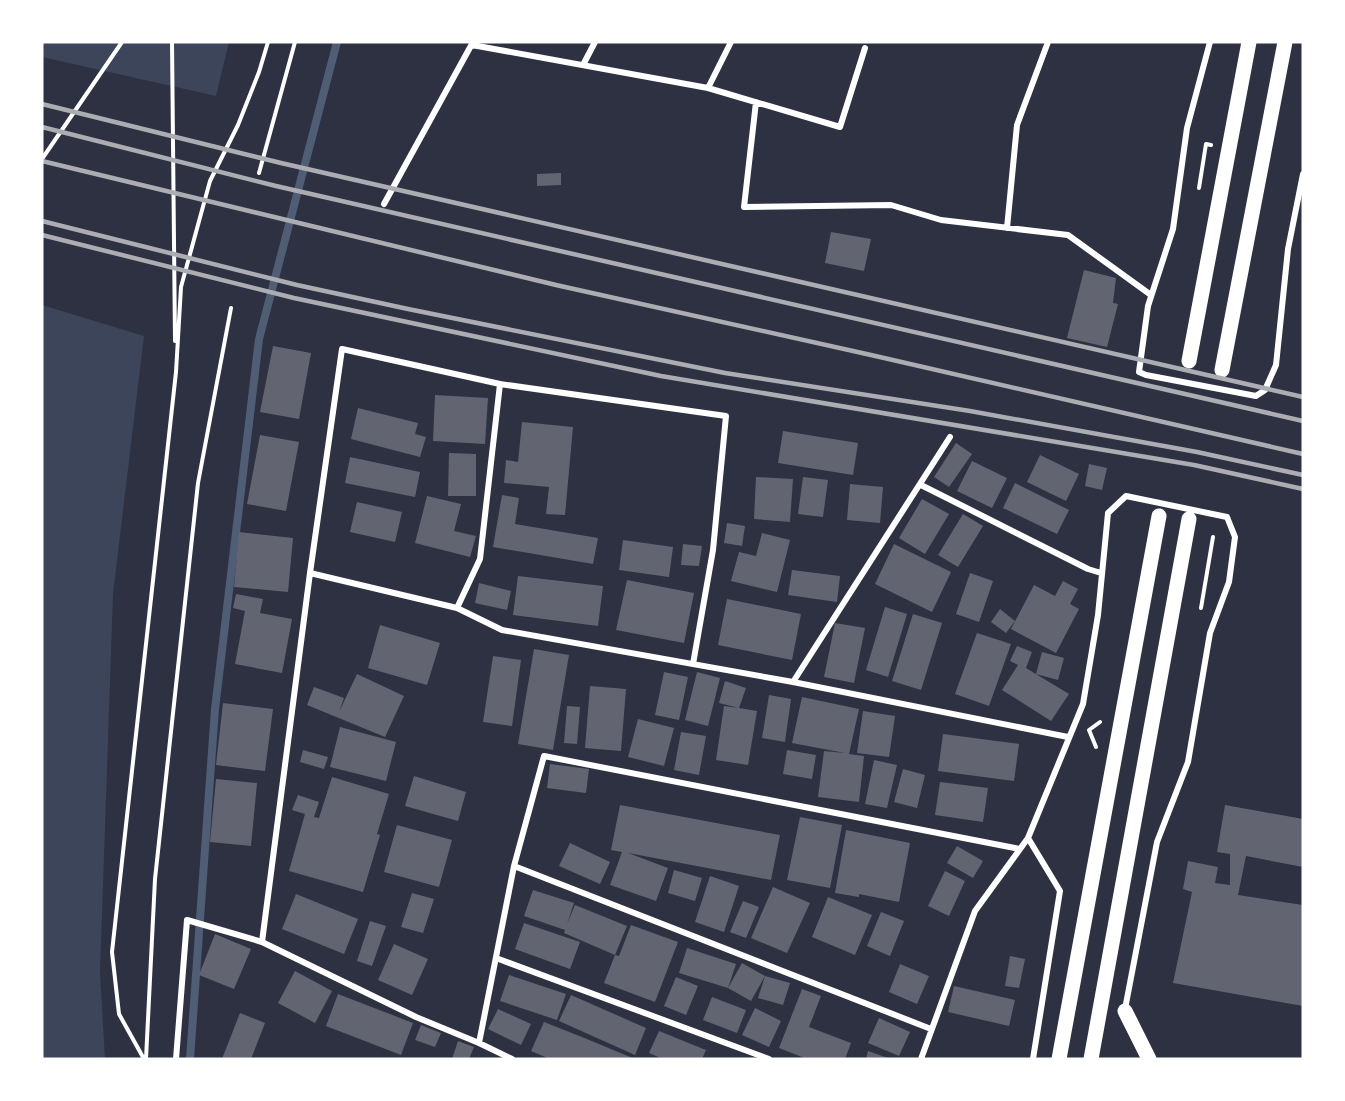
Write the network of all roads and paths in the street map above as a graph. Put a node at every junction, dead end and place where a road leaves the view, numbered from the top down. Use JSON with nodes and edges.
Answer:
{"nodes":[{"id":1,"x":122,"y":42,"type":"edge"},
{"id":2,"x":172,"y":42,"type":"edge"},
{"id":3,"x":268,"y":42,"type":"edge"},
{"id":4,"x":295,"y":42,"type":"edge"},
{"id":5,"x":595,"y":42,"type":"edge"},
{"id":6,"x":731,"y":42,"type":"edge"},
{"id":7,"x":1048,"y":42,"type":"edge"},
{"id":8,"x":1209,"y":42,"type":"edge"},
{"id":9,"x":1249,"y":42,"type":"edge"},
{"id":10,"x":1285,"y":42,"type":"edge"},
{"id":11,"x":472,"y":43,"type":"edge"},
{"id":12,"x":865,"y":48,"type":"dead end"},
{"id":13,"x":583,"y":65,"type":"junction"},
{"id":14,"x":708,"y":88,"type":"junction"},
{"id":15,"x":756,"y":102,"type":"junction"},
{"id":16,"x":1206,"y":144,"type":"dead end"},
{"id":17,"x":42,"y":159,"type":"edge"},
{"id":18,"x":1202,"y":167,"type":"dead end"},
{"id":19,"x":259,"y":173,"type":"dead end"},
{"id":20,"x":1303,"y":174,"type":"edge"},
{"id":21,"x":384,"y":204,"type":"dead end"},
{"id":22,"x":1007,"y":228,"type":"junction"},
{"id":23,"x":1151,"y":295,"type":"junction"},
{"id":24,"x":231,"y":308,"type":"dead end"},
{"id":25,"x":1190,"y":361,"type":"dead end"},
{"id":26,"x":1222,"y":370,"type":"dead end"},
{"id":27,"x":176,"y":372,"type":"junction"},
{"id":28,"x":500,"y":384,"type":"junction"},
{"id":29,"x":950,"y":437,"type":"dead end"},
{"id":30,"x":921,"y":485,"type":"junction"},
{"id":31,"x":1159,"y":516,"type":"dead end"},
{"id":32,"x":1189,"y":519,"type":"dead end"},
{"id":33,"x":310,"y":573,"type":"junction"},
{"id":34,"x":1101,"y":573,"type":"junction"},
{"id":35,"x":457,"y":608,"type":"junction"},
{"id":36,"x":693,"y":664,"type":"junction"},
{"id":37,"x":793,"y":682,"type":"junction"},
{"id":38,"x":1089,"y":730,"type":"dead end"},
{"id":39,"x":1068,"y":737,"type":"junction"},
{"id":40,"x":1096,"y":748,"type":"dead end"},
{"id":41,"x":1028,"y":838,"type":"junction"},
{"id":42,"x":1020,"y":849,"type":"junction"},
{"id":43,"x":513,"y":866,"type":"junction"},
{"id":44,"x":262,"y":942,"type":"junction"},
{"id":45,"x":495,"y":958,"type":"junction"},
{"id":46,"x":1125,"y":1011,"type":"joint"},
{"id":47,"x":931,"y":1029,"type":"junction"},
{"id":48,"x":479,"y":1042,"type":"junction"},
{"id":49,"x":145,"y":1059,"type":"edge"},
{"id":50,"x":176,"y":1059,"type":"edge"},
{"id":51,"x":512,"y":1059,"type":"edge"},
{"id":52,"x":769,"y":1059,"type":"edge"},
{"id":53,"x":921,"y":1059,"type":"edge"},
{"id":54,"x":1033,"y":1059,"type":"edge"},
{"id":55,"x":1059,"y":1059,"type":"edge"},
{"id":56,"x":1091,"y":1059,"type":"edge"},
{"id":57,"x":1149,"y":1059,"type":"edge"}],
"edges":[{"from":1,"to":17,"type":"path"},
{"from":2,"to":27,"type":"path"},
{"from":3,"to":27,"type":"path"},
{"from":4,"to":19,"type":"path"},
{"from":5,"to":13,"type":"street"},
{"from":6,"to":14,"type":"street"},
{"from":7,"to":22,"type":"street"},
{"from":8,"to":23,"type":"street"},
{"from":9,"to":25,"type":"main road"},
{"from":10,"to":26,"type":"main road"},
{"from":11,"to":13,"type":"street"},
{"from":11,"to":21,"type":"street"},
{"from":12,"to":15,"type":"street"},
{"from":13,"to":14,"type":"street"},
{"from":14,"to":15,"type":"street"},
{"from":15,"to":22,"type":"street"},
{"from":16,"to":18,"type":"path"},
{"from":20,"to":23,"type":"street"},
{"from":22,"to":23,"type":"street"},
{"from":24,"to":49,"type":"path"},
{"from":27,"to":49,"type":"path"},
{"from":28,"to":33,"type":"street"},
{"from":28,"to":35,"type":"street"},
{"from":28,"to":36,"type":"street"},
{"from":29,"to":30,"type":"street"},
{"from":30,"to":34,"type":"street"},
{"from":30,"to":37,"type":"street"},
{"from":31,"to":55,"type":"main road"},
{"from":32,"to":56,"type":"main road"},
{"from":33,"to":35,"type":"street"},
{"from":33,"to":44,"type":"street"},
{"from":34,"to":39,"type":"street"},
{"from":34,"to":46,"type":"street"},
{"from":35,"to":36,"type":"street"},
{"from":36,"to":37,"type":"street"},
{"from":37,"to":39,"type":"street"},
{"from":38,"to":40,"type":"path"},
{"from":39,"to":41,"type":"street"},
{"from":41,"to":42,"type":"street"},
{"from":41,"to":54,"type":"street"},
{"from":42,"to":43,"type":"street"},
{"from":42,"to":47,"type":"street"},
{"from":43,"to":45,"type":"street"},
{"from":43,"to":47,"type":"street"},
{"from":44,"to":48,"type":"street"},
{"from":44,"to":50,"type":"street"},
{"from":45,"to":48,"type":"street"},
{"from":45,"to":52,"type":"street"},
{"from":46,"to":57,"type":"main road"},
{"from":47,"to":53,"type":"street"},
{"from":48,"to":51,"type":"street"}]}
